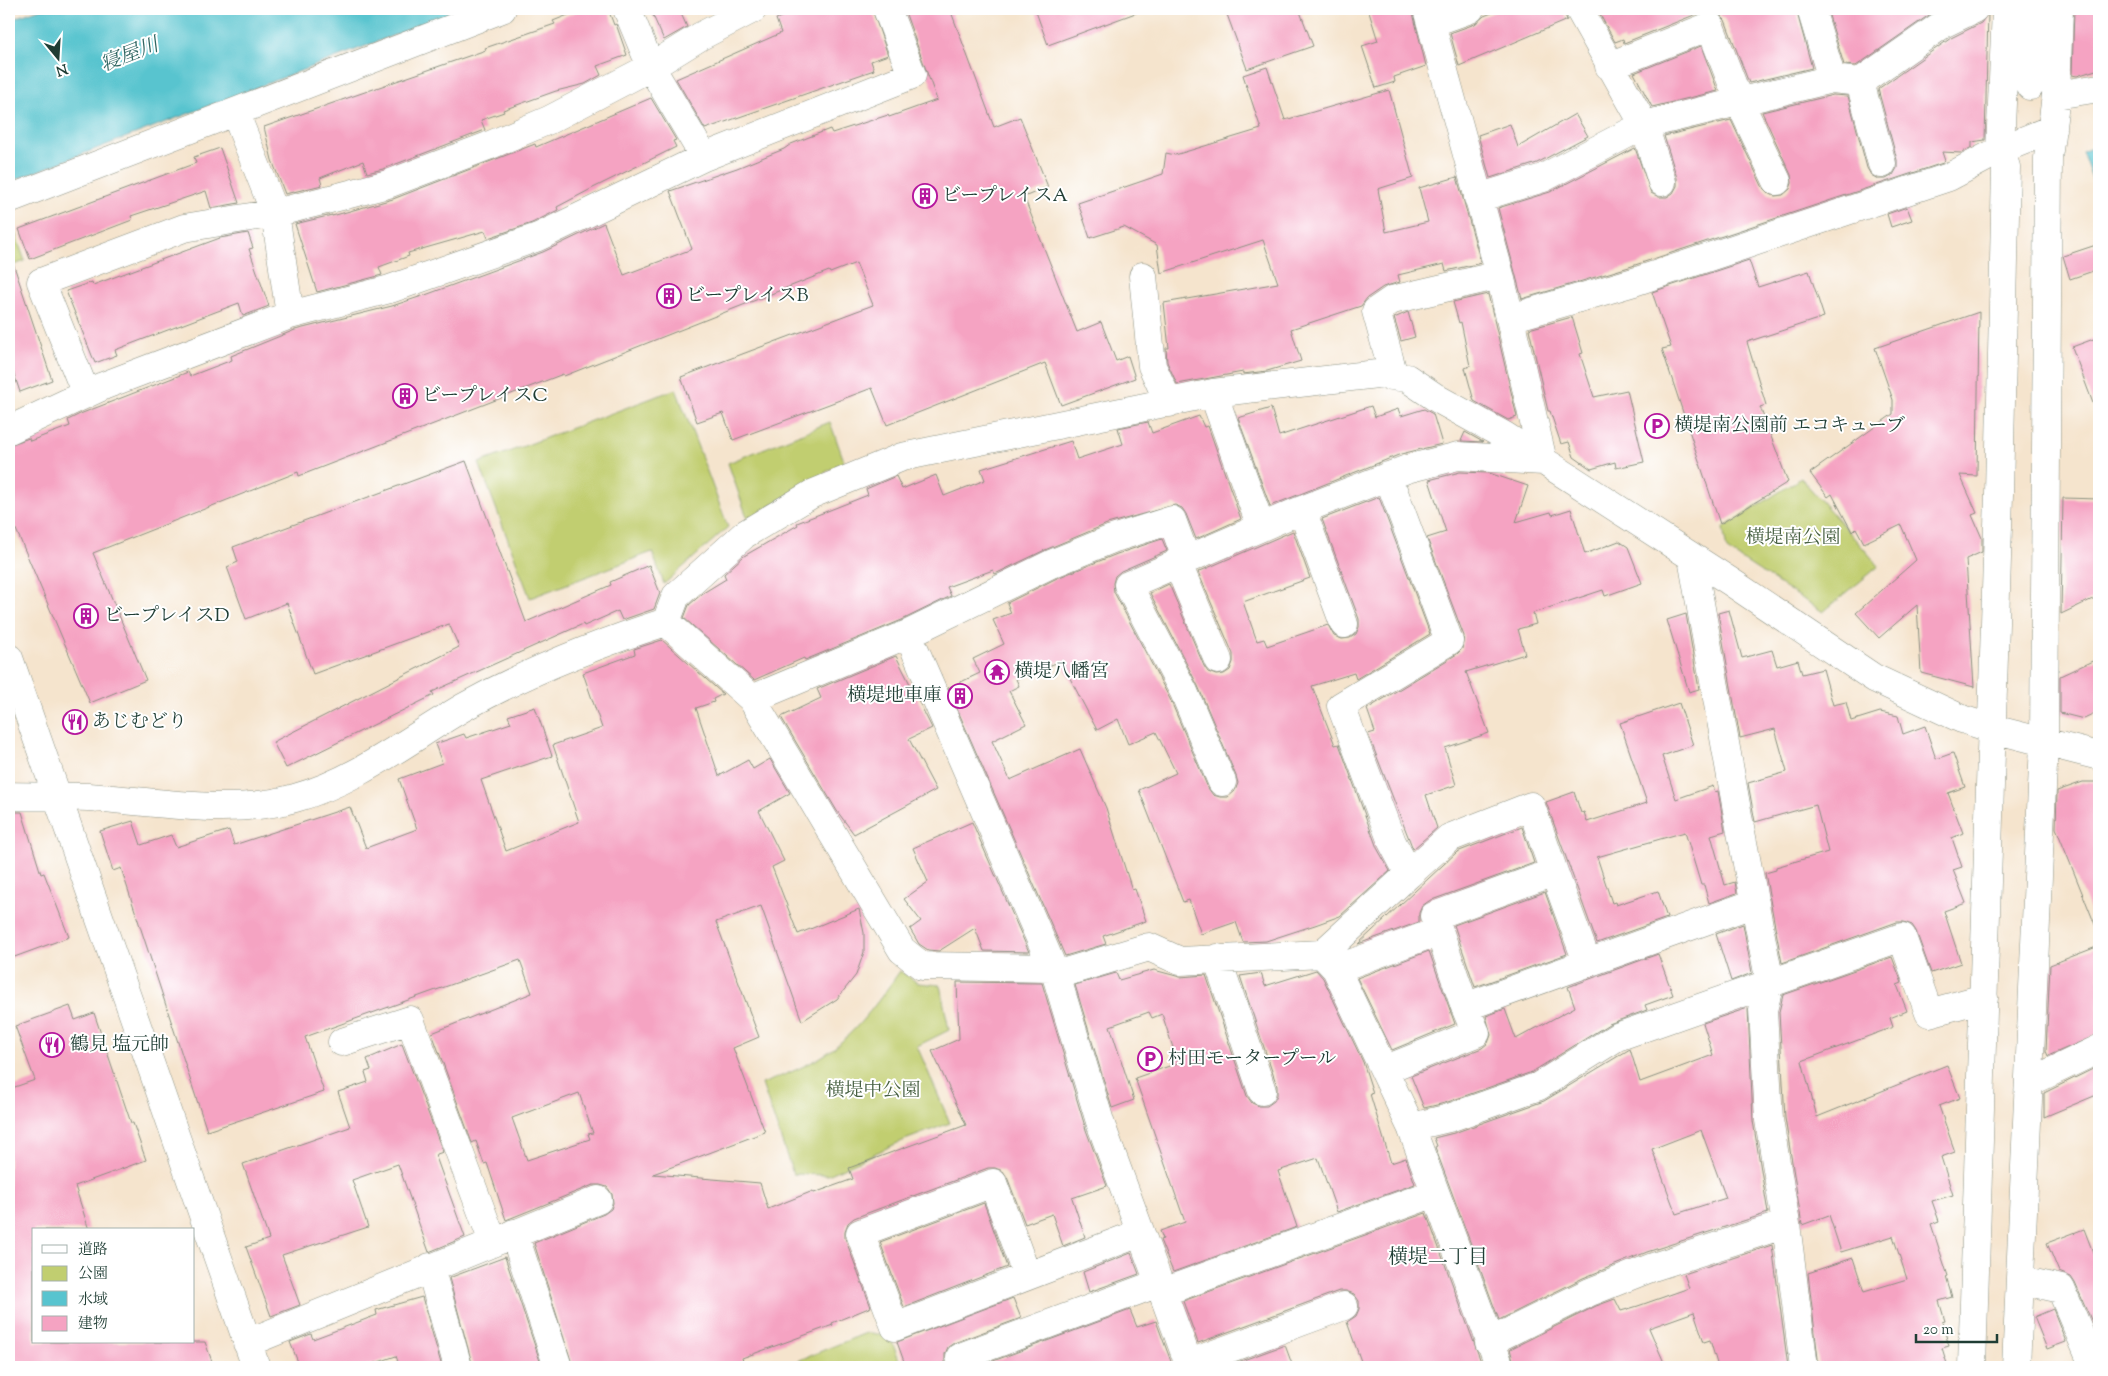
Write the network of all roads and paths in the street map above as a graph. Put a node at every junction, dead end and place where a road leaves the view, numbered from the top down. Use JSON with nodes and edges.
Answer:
{"nodes":[{"id":1,"x":502,"y":9,"type":"edge"},
{"id":2,"x":626,"y":9,"type":"edge"},
{"id":3,"x":753,"y":9,"type":"edge"},
{"id":4,"x":887,"y":9,"type":"edge"},
{"id":5,"x":1470,"y":9,"type":"edge"},
{"id":6,"x":1579,"y":9,"type":"edge"},
{"id":7,"x":1811,"y":9,"type":"edge"},
{"id":8,"x":1974,"y":9,"type":"edge"},
{"id":9,"x":2006,"y":9,"type":"edge"},
{"id":10,"x":2032,"y":9,"type":"edge"},
{"id":11,"x":2059,"y":9,"type":"edge"},
{"id":12,"x":1429,"y":16,"type":"edge"},
{"id":13,"x":1940,"y":16,"type":"edge"},
{"id":14,"x":1609,"y":66,"type":"junction"},
{"id":15,"x":651,"y":67,"type":"junction"},
{"id":16,"x":1832,"y":78,"type":"junction"},
{"id":17,"x":1860,"y":82,"type":"junction"},
{"id":18,"x":2030,"y":86,"type":"dead end"},
{"id":19,"x":2099,"y":88,"type":"edge"},
{"id":20,"x":2056,"y":95,"type":"junction"},
{"id":21,"x":1739,"y":101,"type":"junction"},
{"id":22,"x":235,"y":112,"type":"junction"},
{"id":23,"x":1644,"y":125,"type":"junction"},
{"id":24,"x":2052,"y":129,"type":"junction"},
{"id":25,"x":2000,"y":150,"type":"junction"},
{"id":26,"x":704,"y":156,"type":"junction"},
{"id":27,"x":1882,"y":164,"type":"dead end"},
{"id":28,"x":1777,"y":181,"type":"dead end"},
{"id":29,"x":1662,"y":182,"type":"dead end"},
{"id":30,"x":1478,"y":198,"type":"junction"},
{"id":31,"x":9,"y":199,"type":"edge"},
{"id":32,"x":275,"y":213,"type":"junction"},
{"id":33,"x":1500,"y":275,"type":"junction"},
{"id":34,"x":1143,"y":276,"type":"dead end"},
{"id":35,"x":290,"y":315,"type":"junction"},
{"id":36,"x":1511,"y":318,"type":"junction"},
{"id":37,"x":1394,"y":376,"type":"junction"},
{"id":38,"x":1213,"y":393,"type":"junction"},
{"id":39,"x":86,"y":394,"type":"junction"},
{"id":40,"x":1169,"y":403,"type":"junction"},
{"id":41,"x":9,"y":430,"type":"edge"},
{"id":42,"x":1543,"y":461,"type":"junction"},
{"id":43,"x":1388,"y":476,"type":"junction"},
{"id":44,"x":1302,"y":510,"type":"junction"},
{"id":45,"x":1261,"y":527,"type":"junction"},
{"id":46,"x":1692,"y":558,"type":"junction"},
{"id":47,"x":1182,"y":560,"type":"junction"},
{"id":48,"x":666,"y":622,"type":"junction"},
{"id":49,"x":1344,"y":624,"type":"dead end"},
{"id":50,"x":908,"y":634,"type":"junction"},
{"id":51,"x":9,"y":658,"type":"edge"},
{"id":52,"x":1218,"y":660,"type":"dead end"},
{"id":53,"x":752,"y":699,"type":"junction"},
{"id":54,"x":1992,"y":729,"type":"junction"},
{"id":55,"x":2044,"y":743,"type":"junction"},
{"id":56,"x":2099,"y":756,"type":"edge"},
{"id":57,"x":1222,"y":782,"type":"dead end"},
{"id":58,"x":9,"y":796,"type":"edge"},
{"id":59,"x":58,"y":798,"type":"junction"},
{"id":60,"x":1554,"y":872,"type":"junction"},
{"id":61,"x":1409,"y":874,"type":"junction"},
{"id":62,"x":1754,"y":903,"type":"junction"},
{"id":63,"x":1439,"y":931,"type":"junction"},
{"id":64,"x":1217,"y":958,"type":"junction"},
{"id":65,"x":1329,"y":961,"type":"junction"},
{"id":66,"x":1587,"y":962,"type":"junction"},
{"id":67,"x":1054,"y":971,"type":"junction"},
{"id":68,"x":1770,"y":983,"type":"junction"},
{"id":69,"x":1984,"y":998,"type":"junction"},
{"id":70,"x":1465,"y":1006,"type":"junction"},
{"id":71,"x":342,"y":1042,"type":"dead end"},
{"id":72,"x":2099,"y":1049,"type":"edge"},
{"id":73,"x":1384,"y":1070,"type":"junction"},
{"id":74,"x":2030,"y":1082,"type":"junction"},
{"id":75,"x":1262,"y":1091,"type":"dead end"},
{"id":76,"x":1411,"y":1127,"type":"junction"},
{"id":77,"x":1435,"y":1193,"type":"junction"},
{"id":78,"x":598,"y":1200,"type":"dead end"},
{"id":79,"x":1786,"y":1224,"type":"junction"},
{"id":80,"x":1140,"y":1233,"type":"junction"},
{"id":81,"x":503,"y":1237,"type":"junction"},
{"id":82,"x":430,"y":1267,"type":"junction"},
{"id":83,"x":1027,"y":1276,"type":"junction"},
{"id":84,"x":2021,"y":1280,"type":"junction"},
{"id":85,"x":1161,"y":1288,"type":"junction"},
{"id":86,"x":1344,"y":1306,"type":"dead end"},
{"id":87,"x":1489,"y":1342,"type":"junction"},
{"id":88,"x":251,"y":1355,"type":"edge"},
{"id":89,"x":960,"y":1357,"type":"dead end"},
{"id":90,"x":1190,"y":1365,"type":"edge"},
{"id":91,"x":458,"y":1367,"type":"edge"},
{"id":92,"x":558,"y":1367,"type":"edge"},
{"id":93,"x":1500,"y":1367,"type":"edge"},
{"id":94,"x":1804,"y":1367,"type":"edge"},
{"id":95,"x":1972,"y":1367,"type":"edge"},
{"id":96,"x":2016,"y":1367,"type":"edge"},
{"id":97,"x":2094,"y":1367,"type":"edge"}],
"edges":[{"from":1,"to":22,"type":"street"},
{"from":2,"to":15,"type":"street"},
{"from":3,"to":15,"type":"street"},
{"from":4,"to":26,"type":"street"},
{"from":5,"to":12,"type":"street"},
{"from":6,"to":14,"type":"street"},
{"from":7,"to":16,"type":"street"},
{"from":8,"to":13,"type":"street"},
{"from":9,"to":25,"type":"street"},
{"from":10,"to":18,"type":"street"},
{"from":11,"to":20,"type":"street"},
{"from":12,"to":30,"type":"street"},
{"from":13,"to":17,"type":"street"},
{"from":14,"to":21,"type":"street"},
{"from":14,"to":23,"type":"street"},
{"from":15,"to":26,"type":"street"},
{"from":15,"to":32,"type":"street"},
{"from":16,"to":17,"type":"street"},
{"from":16,"to":21,"type":"street"},
{"from":17,"to":27,"type":"street"},
{"from":19,"to":20,"type":"street"},
{"from":20,"to":24,"type":"street"},
{"from":21,"to":23,"type":"street"},
{"from":21,"to":28,"type":"street"},
{"from":22,"to":31,"type":"street"},
{"from":22,"to":32,"type":"street"},
{"from":23,"to":29,"type":"street"},
{"from":23,"to":30,"type":"street"},
{"from":24,"to":25,"type":"street"},
{"from":24,"to":55,"type":"street"},
{"from":25,"to":36,"type":"street"},
{"from":25,"to":54,"type":"street"},
{"from":26,"to":35,"type":"street"},
{"from":30,"to":33,"type":"street"},
{"from":32,"to":35,"type":"street"},
{"from":32,"to":39,"type":"street"},
{"from":33,"to":36,"type":"street"},
{"from":33,"to":37,"type":"street"},
{"from":34,"to":40,"type":"street"},
{"from":35,"to":39,"type":"street"},
{"from":36,"to":42,"type":"street"},
{"from":37,"to":38,"type":"street"},
{"from":37,"to":42,"type":"street"},
{"from":38,"to":40,"type":"street"},
{"from":38,"to":45,"type":"street"},
{"from":39,"to":41,"type":"street"},
{"from":40,"to":48,"type":"street"},
{"from":42,"to":43,"type":"street"},
{"from":42,"to":46,"type":"street"},
{"from":43,"to":44,"type":"street"},
{"from":43,"to":61,"type":"street"},
{"from":44,"to":45,"type":"street"},
{"from":44,"to":49,"type":"street"},
{"from":45,"to":47,"type":"street"},
{"from":46,"to":54,"type":"street"},
{"from":46,"to":62,"type":"street"},
{"from":47,"to":50,"type":"street"},
{"from":47,"to":52,"type":"street"},
{"from":47,"to":57,"type":"street"},
{"from":48,"to":53,"type":"street"},
{"from":48,"to":59,"type":"street"},
{"from":50,"to":53,"type":"street"},
{"from":50,"to":67,"type":"street"},
{"from":51,"to":59,"type":"street"},
{"from":53,"to":67,"type":"street"},
{"from":54,"to":55,"type":"street"},
{"from":54,"to":69,"type":"street"},
{"from":55,"to":56,"type":"street"},
{"from":55,"to":74,"type":"street"},
{"from":58,"to":59,"type":"street"},
{"from":59,"to":88,"type":"street"},
{"from":60,"to":61,"type":"street"},
{"from":60,"to":63,"type":"street"},
{"from":60,"to":66,"type":"street"},
{"from":61,"to":65,"type":"street"},
{"from":62,"to":66,"type":"street"},
{"from":62,"to":68,"type":"street"},
{"from":63,"to":65,"type":"street"},
{"from":63,"to":70,"type":"street"},
{"from":64,"to":65,"type":"street"},
{"from":64,"to":67,"type":"street"},
{"from":64,"to":75,"type":"street"},
{"from":65,"to":73,"type":"street"},
{"from":66,"to":70,"type":"street"},
{"from":67,"to":80,"type":"street"},
{"from":68,"to":69,"type":"street"},
{"from":68,"to":76,"type":"street"},
{"from":68,"to":79,"type":"street"},
{"from":69,"to":95,"type":"street"},
{"from":70,"to":73,"type":"street"},
{"from":71,"to":81,"type":"street"},
{"from":72,"to":74,"type":"street"},
{"from":73,"to":76,"type":"street"},
{"from":74,"to":84,"type":"street"},
{"from":76,"to":77,"type":"street"},
{"from":77,"to":85,"type":"street"},
{"from":77,"to":87,"type":"street"},
{"from":78,"to":81,"type":"street"},
{"from":79,"to":87,"type":"street"},
{"from":79,"to":94,"type":"street"},
{"from":80,"to":83,"type":"street"},
{"from":80,"to":85,"type":"street"},
{"from":81,"to":82,"type":"street"},
{"from":81,"to":92,"type":"street"},
{"from":82,"to":88,"type":"street"},
{"from":82,"to":91,"type":"street"},
{"from":83,"to":83,"type":"street"},
{"from":84,"to":96,"type":"street"},
{"from":84,"to":97,"type":"street"},
{"from":85,"to":89,"type":"street"},
{"from":85,"to":90,"type":"street"},
{"from":86,"to":90,"type":"street"},
{"from":87,"to":93,"type":"street"}]}
